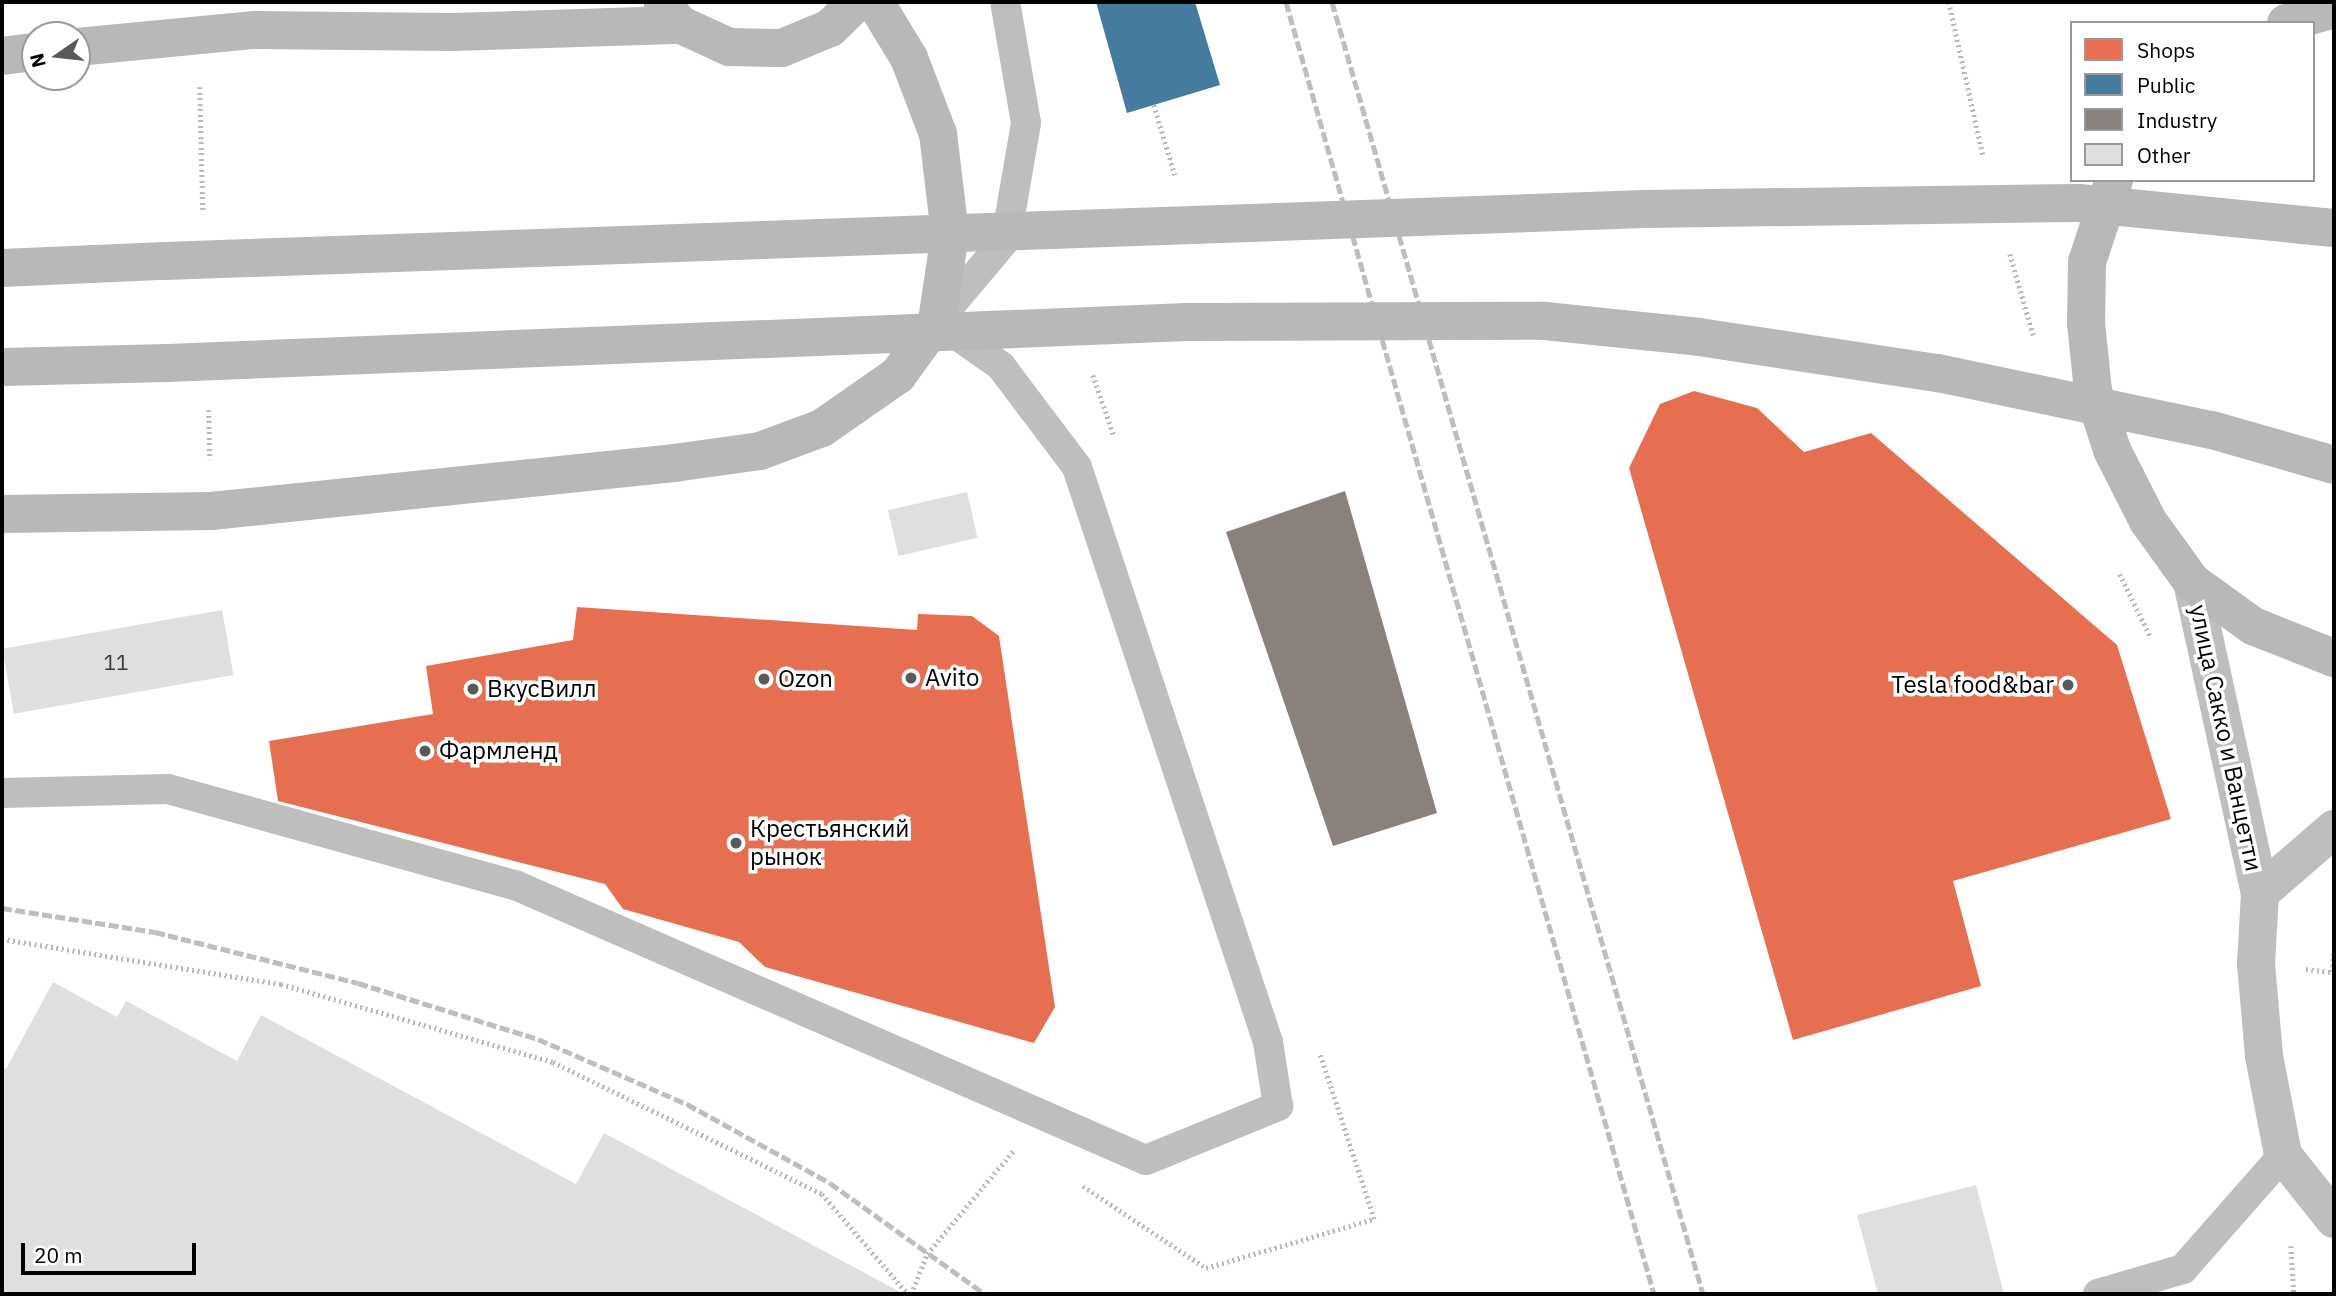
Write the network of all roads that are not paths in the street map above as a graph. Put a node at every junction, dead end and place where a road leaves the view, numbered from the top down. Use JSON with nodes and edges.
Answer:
{"nodes":[{"id":1,"x":318,"y":2,"type":"edge"},
{"id":2,"x":858,"y":2,"type":"edge"},
{"id":3,"x":875,"y":2,"type":"edge"},
{"id":4,"x":1005,"y":2,"type":"edge"},
{"id":5,"x":2334,"y":9,"type":"edge"},
{"id":6,"x":670,"y":13,"type":"edge"},
{"id":7,"x":2293,"y":21,"type":"edge"},
{"id":8,"x":254,"y":30,"type":"junction"},
{"id":9,"x":91,"y":45,"type":"edge"},
{"id":10,"x":21,"y":54,"type":"edge"},
{"id":11,"x":2,"y":56,"type":"edge"},
{"id":12,"x":2113,"y":182,"type":"edge"},
{"id":13,"x":2334,"y":228,"type":"edge"},
{"id":14,"x":2,"y":268,"type":"edge"},
{"id":15,"x":937,"y":321,"type":"junction"},
{"id":16,"x":2,"y":367,"type":"edge"},
{"id":17,"x":2334,"y":465,"type":"edge"},
{"id":18,"x":2,"y":514,"type":"edge"},
{"id":19,"x":2192,"y":582,"type":"junction"},
{"id":20,"x":2334,"y":658,"type":"edge"},
{"id":21,"x":2,"y":793,"type":"edge"},
{"id":22,"x":2334,"y":829,"type":"edge"},
{"id":23,"x":2260,"y":893,"type":"junction"},
{"id":24,"x":2283,"y":1155,"type":"junction"},
{"id":25,"x":2334,"y":1219,"type":"edge"},
{"id":26,"x":2098,"y":1294,"type":"edge"}],
"edges":[{"from":1,"to":8,"type":"main road"},
{"from":2,"to":6,"type":"main road"},
{"from":3,"to":15,"type":"main road"},
{"from":4,"to":15,"type":"lane"},
{"from":5,"to":7,"type":"main road"},
{"from":6,"to":8,"type":"main road"},
{"from":8,"to":9,"type":"main road"},
{"from":10,"to":11,"type":"main road"},
{"from":12,"to":19,"type":"main road"},
{"from":13,"to":14,"type":"main road","bridge":true},
{"from":15,"to":18,"type":"main road"},
{"from":15,"to":21,"type":"lane"},
{"from":16,"to":17,"type":"main road","bridge":true},
{"from":19,"to":20,"type":"main road"},
{"from":19,"to":23,"type":"street","name":"улица Сакко и Ванцетти"},
{"from":22,"to":23,"type":"street","name":"улица Сакко и Ванцетти"},
{"from":23,"to":24,"type":"street","name":"улица Сакко и Ванцетти"},
{"from":24,"to":25,"type":"street","name":"улица Сакко и Ванцетти"},
{"from":24,"to":26,"type":"lane"}]}
